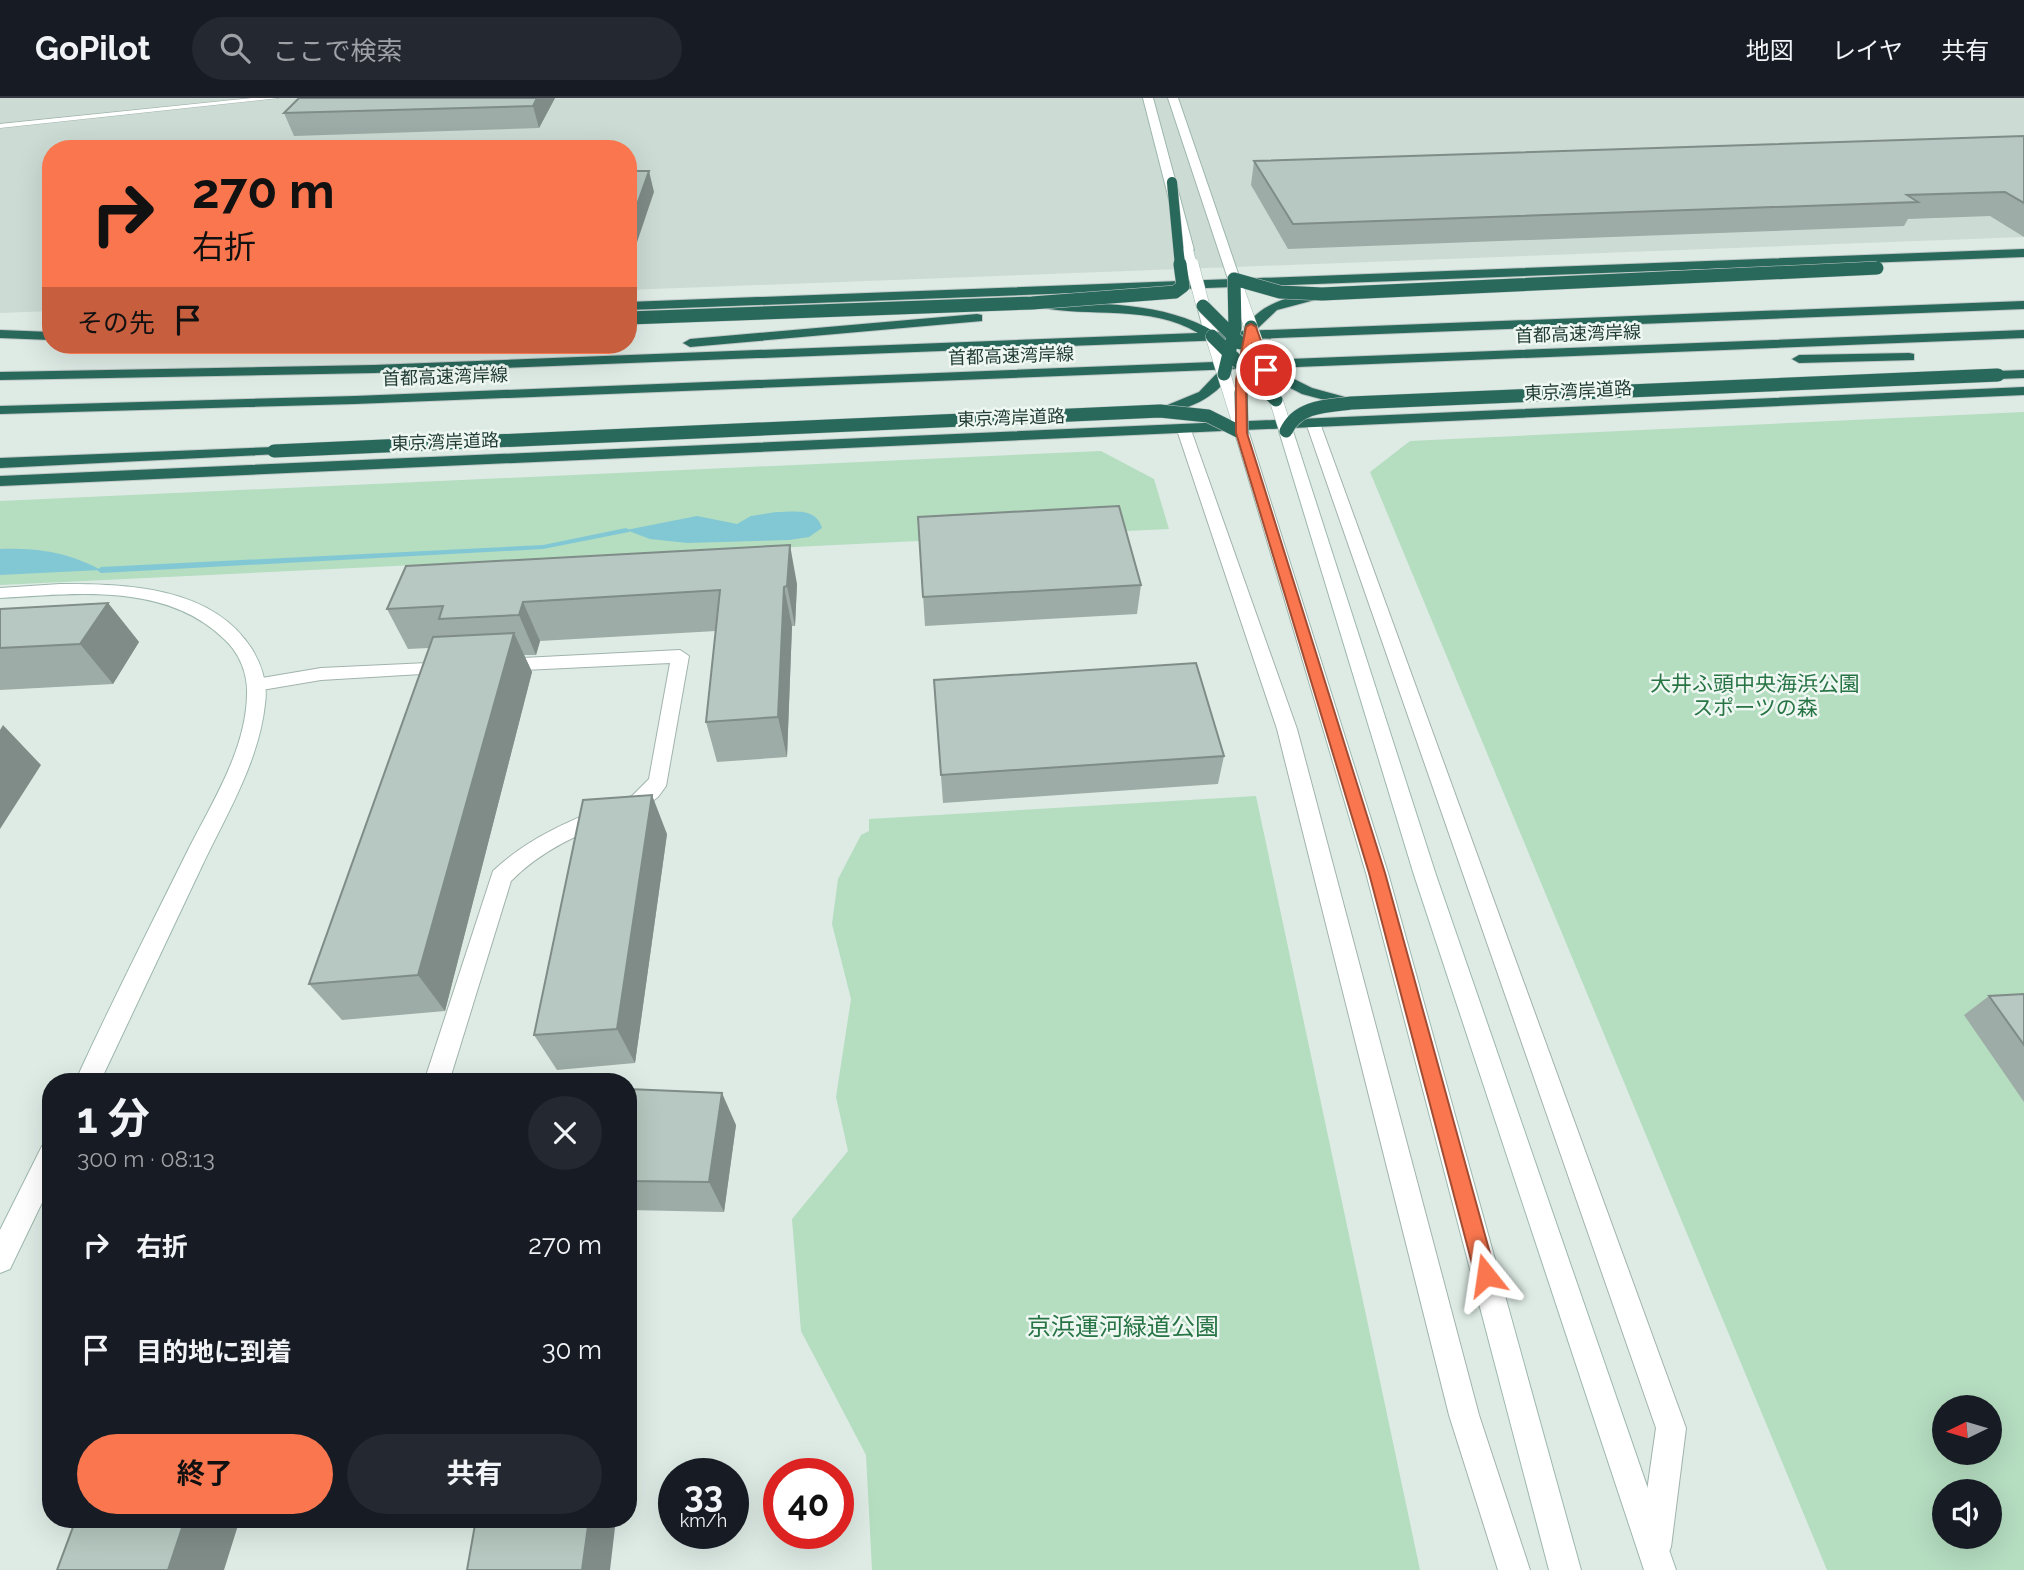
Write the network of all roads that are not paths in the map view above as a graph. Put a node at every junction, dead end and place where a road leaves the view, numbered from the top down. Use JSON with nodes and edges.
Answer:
{"nodes":[{"id":1,"x":275,"y":98,"type":"edge"},
{"id":2,"x":1148,"y":98,"type":"edge"},
{"id":3,"x":1173,"y":98,"type":"edge"},
{"id":4,"x":0,"y":126,"type":"edge"},
{"id":5,"x":1172,"y":182,"type":"junction"},
{"id":6,"x":2024,"y":253,"type":"edge"},
{"id":7,"x":2024,"y":260,"type":"edge"},
{"id":8,"x":1234,"y":279,"type":"junction"},
{"id":9,"x":1322,"y":294,"type":"junction"},
{"id":10,"x":1032,"y":303,"type":"junction"},
{"id":11,"x":2024,"y":305,"type":"edge"},
{"id":12,"x":637,"y":306,"type":"edge"},
{"id":13,"x":1203,"y":306,"type":"junction"},
{"id":14,"x":637,"y":318,"type":"edge"},
{"id":15,"x":977,"y":318,"type":"dead end"},
{"id":16,"x":1251,"y":327,"type":"junction"},
{"id":17,"x":42,"y":329,"type":"edge"},
{"id":18,"x":0,"y":332,"type":"edge"},
{"id":19,"x":2024,"y":334,"type":"edge"},
{"id":20,"x":42,"y":335,"type":"edge"},
{"id":21,"x":1212,"y":335,"type":"junction"},
{"id":22,"x":1232,"y":336,"type":"junction"},
{"id":23,"x":637,"y":347,"type":"edge"},
{"id":24,"x":1246,"y":350,"type":"junction"},
{"id":25,"x":1230,"y":351,"type":"junction"},
{"id":26,"x":546,"y":354,"type":"edge"},
{"id":27,"x":1909,"y":357,"type":"dead end"},
{"id":28,"x":1761,"y":359,"type":"dead end"},
{"id":29,"x":1788,"y":359,"type":"dead end"},
{"id":30,"x":1406,"y":360,"type":"junction"},
{"id":31,"x":1243,"y":365,"type":"junction"},
{"id":32,"x":374,"y":369,"type":"junction"},
{"id":33,"x":1266,"y":370,"type":"junction"},
{"id":34,"x":1224,"y":374,"type":"junction"},
{"id":35,"x":2024,"y":374,"type":"edge"},
{"id":36,"x":0,"y":376,"type":"edge"},
{"id":37,"x":2024,"y":391,"type":"edge"},
{"id":38,"x":1276,"y":400,"type":"junction"},
{"id":39,"x":1351,"y":403,"type":"junction"},
{"id":40,"x":0,"y":411,"type":"edge"},
{"id":41,"x":1160,"y":411,"type":"junction"},
{"id":42,"x":1313,"y":423,"type":"junction"},
{"id":43,"x":1184,"y":430,"type":"junction"},
{"id":44,"x":1286,"y":431,"type":"junction"},
{"id":45,"x":1241,"y":433,"type":"junction"},
{"id":46,"x":274,"y":450,"type":"junction"},
{"id":47,"x":0,"y":463,"type":"edge"},
{"id":48,"x":46,"y":479,"type":"junction"},
{"id":49,"x":0,"y":481,"type":"edge"},
{"id":50,"x":0,"y":593,"type":"edge"},
{"id":51,"x":256,"y":685,"type":"junction"},
{"id":52,"x":91,"y":1073,"type":"edge"},
{"id":53,"x":439,"y":1073,"type":"edge"},
{"id":54,"x":42,"y":1173,"type":"edge"},
{"id":55,"x":0,"y":1259,"type":"edge"},
{"id":56,"x":1657,"y":1562,"type":"edge"},
{"id":57,"x":1514,"y":1570,"type":"edge"},
{"id":58,"x":1565,"y":1570,"type":"edge"}],
"edges":[{"from":1,"to":4,"type":"lane"},
{"from":2,"to":5,"type":"street"},
{"from":3,"to":8,"type":"street"},
{"from":5,"to":10,"type":"highway","bridge":true},
{"from":5,"to":13,"type":"street","bridge":true},
{"from":6,"to":12,"type":"highway"},
{"from":7,"to":9,"type":"highway","bridge":true},
{"from":8,"to":9,"type":"highway","bridge":true},
{"from":8,"to":16,"type":"street","bridge":true},
{"from":8,"to":22,"type":"highway","bridge":true},
{"from":9,"to":16,"type":"highway","bridge":true},
{"from":10,"to":14,"type":"highway","bridge":true},
{"from":10,"to":21,"type":"highway","bridge":true},
{"from":11,"to":32,"type":"highway","name":"首都高速湾岸線"},
{"from":13,"to":21,"type":"street","bridge":true},
{"from":13,"to":22,"type":"highway","bridge":true},
{"from":15,"to":23,"type":"highway"},
{"from":16,"to":24,"type":"highway","bridge":true},
{"from":16,"to":33,"type":"street","bridge":true},
{"from":17,"to":18,"type":"highway"},
{"from":18,"to":20,"type":"highway"},
{"from":19,"to":30,"type":"highway","name":"首都高速湾岸線"},
{"from":21,"to":25,"type":"highway","bridge":true},
{"from":21,"to":34,"type":"street","bridge":true},
{"from":22,"to":24,"type":"highway","bridge":true},
{"from":22,"to":25,"type":"highway","bridge":true},
{"from":24,"to":31,"type":"highway","bridge":true},
{"from":24,"to":33,"type":"highway","bridge":true},
{"from":25,"to":31,"type":"highway","bridge":true},
{"from":25,"to":34,"type":"highway","bridge":true},
{"from":26,"to":32,"type":"highway"},
{"from":27,"to":29,"type":"highway"},
{"from":28,"to":30,"type":"highway"},
{"from":30,"to":40,"type":"highway","name":"首都高速湾岸線"},
{"from":31,"to":38,"type":"highway","bridge":true},
{"from":31,"to":45,"type":"highway","bridge":true},
{"from":32,"to":36,"type":"highway","name":"首都高速湾岸線"},
{"from":33,"to":38,"type":"street","bridge":true},
{"from":33,"to":39,"type":"highway","bridge":true},
{"from":34,"to":41,"type":"highway","bridge":true},
{"from":34,"to":45,"type":"street","bridge":true},
{"from":35,"to":39,"type":"highway","bridge":true},
{"from":37,"to":42,"type":"highway","name":"東京湾岸道路"},
{"from":38,"to":44,"type":"street","bridge":true},
{"from":39,"to":44,"type":"highway","bridge":true},
{"from":41,"to":45,"type":"highway","bridge":true},
{"from":41,"to":46,"type":"highway","bridge":true},
{"from":42,"to":43,"type":"highway","name":"東京湾岸道路"},
{"from":42,"to":56,"type":"street"},
{"from":43,"to":48,"type":"highway","name":"東京湾岸道路"},
{"from":43,"to":57,"type":"street"},
{"from":44,"to":56,"type":"street"},
{"from":45,"to":58,"type":"street"},
{"from":46,"to":47,"type":"highway"},
{"from":46,"to":48,"type":"highway"},
{"from":48,"to":49,"type":"highway","name":"東京湾岸道路"},
{"from":50,"to":51,"type":"street"},
{"from":51,"to":52,"type":"street"},
{"from":51,"to":53,"type":"street"},
{"from":54,"to":55,"type":"street"}]}
